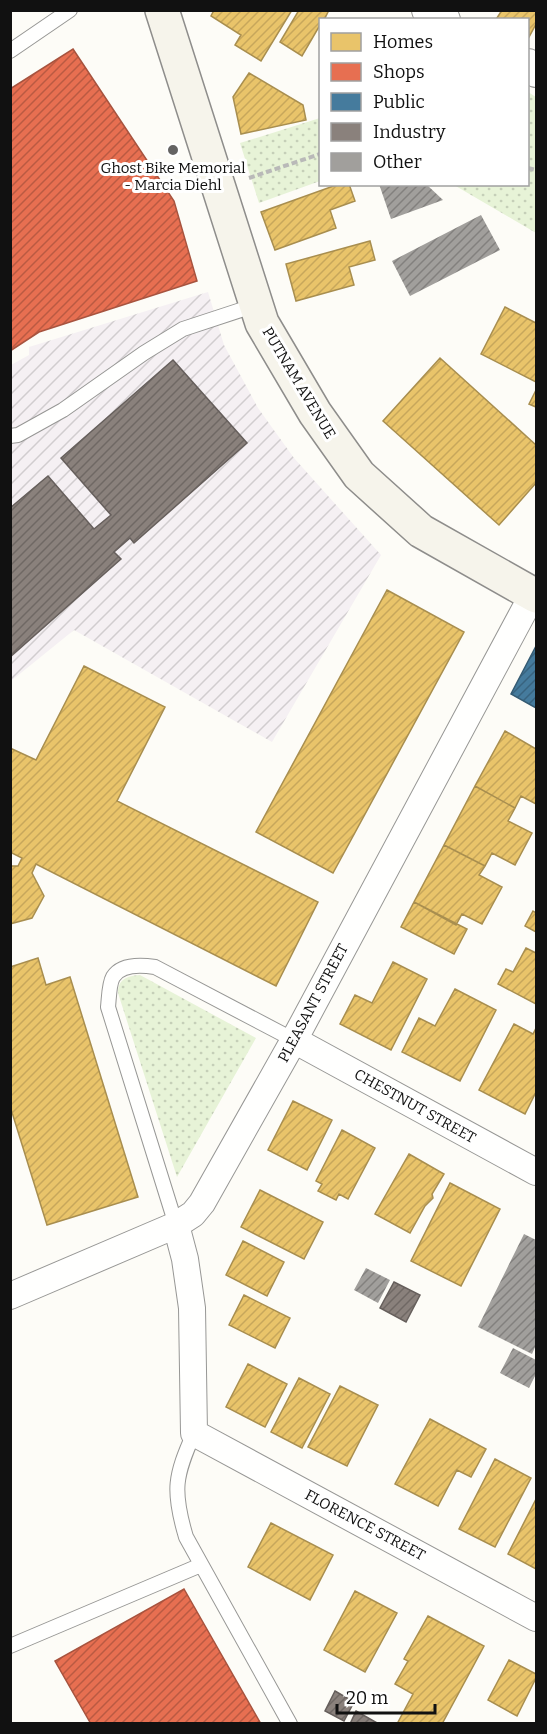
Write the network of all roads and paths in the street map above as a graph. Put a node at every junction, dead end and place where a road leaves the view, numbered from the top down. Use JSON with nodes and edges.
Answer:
{"nodes":[{"id":1,"x":70,"y":10,"type":"edge"},
{"id":2,"x":162,"y":10,"type":"edge"},
{"id":3,"x":428,"y":10,"type":"edge"},
{"id":4,"x":441,"y":18,"type":"edge"},
{"id":5,"x":10,"y":51,"type":"edge"},
{"id":6,"x":319,"y":155,"type":"edge"},
{"id":7,"x":248,"y":178,"type":"dead end"},
{"id":8,"x":256,"y":305,"type":"junction"},
{"id":9,"x":10,"y":436,"type":"edge"},
{"id":10,"x":535,"y":592,"type":"edge"},
{"id":11,"x":294,"y":1040,"type":"junction"},
{"id":12,"x":535,"y":1169,"type":"edge"},
{"id":13,"x":176,"y":1225,"type":"junction"},
{"id":14,"x":10,"y":1296,"type":"edge"},
{"id":15,"x":194,"y":1433,"type":"junction"},
{"id":16,"x":201,"y":1565,"type":"junction"},
{"id":17,"x":537,"y":1618,"type":"edge"},
{"id":18,"x":10,"y":1646,"type":"edge"},
{"id":19,"x":290,"y":1724,"type":"edge"}],
"edges":[{"from":1,"to":5,"type":"lane"},
{"from":2,"to":8,"type":"main road","name":"PUTNAM AVENUE"},
{"from":3,"to":4,"type":"street"},
{"from":6,"to":7,"type":"path"},
{"from":8,"to":9,"type":"lane"},
{"from":8,"to":10,"type":"main road","name":"PUTNAM AVENUE"},
{"from":10,"to":11,"type":"street","name":"PLEASANT STREET"},
{"from":11,"to":12,"type":"street","name":"CHESTNUT STREET"},
{"from":11,"to":13,"type":"street","name":"PLEASANT STREET"},
{"from":11,"to":13,"type":"lane"},
{"from":13,"to":14,"type":"street","name":"PLEASANT STREET"},
{"from":13,"to":15,"type":"street"},
{"from":15,"to":16,"type":"lane"},
{"from":15,"to":17,"type":"street","name":"FLORENCE STREET"},
{"from":16,"to":18,"type":"lane"},
{"from":16,"to":19,"type":"lane"}]}
